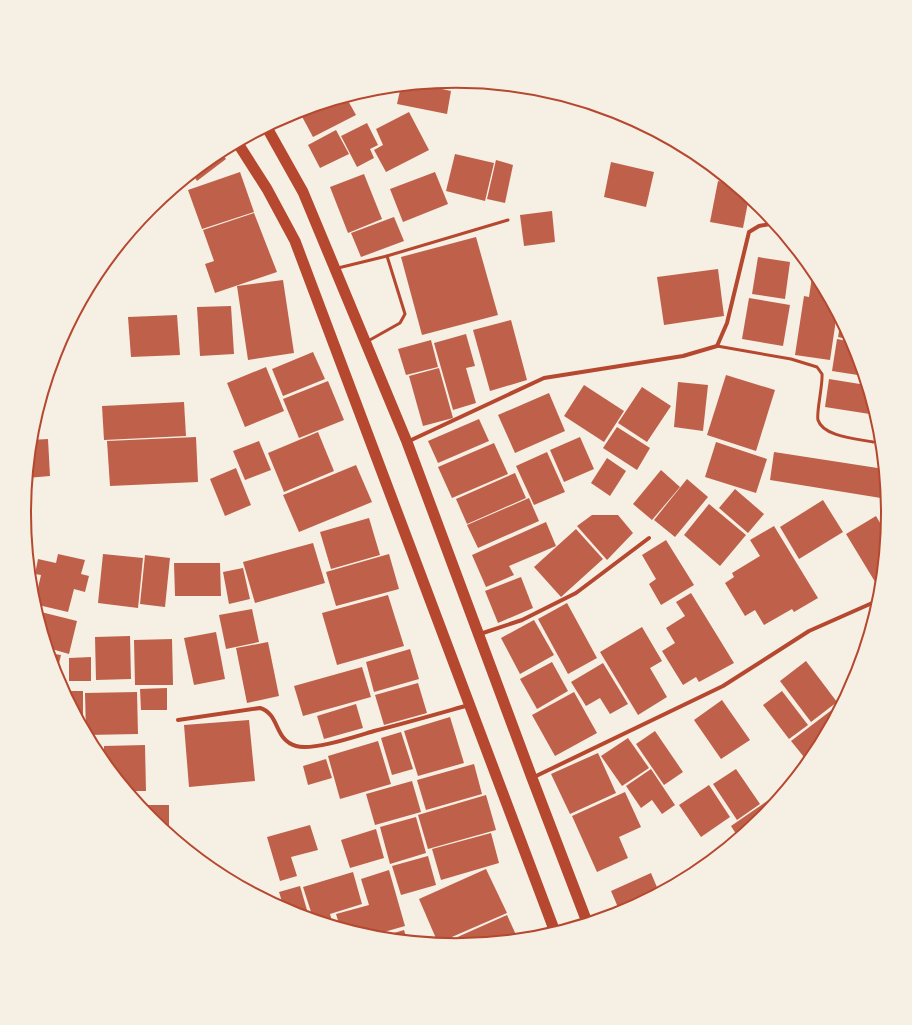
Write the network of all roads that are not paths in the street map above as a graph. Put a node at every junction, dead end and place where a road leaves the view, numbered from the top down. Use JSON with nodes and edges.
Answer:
{"nodes":[{"id":1,"x":269,"y":131,"type":"edge"},
{"id":2,"x":240,"y":147,"type":"edge"},
{"id":3,"x":508,"y":220,"type":"dead end"},
{"id":4,"x":769,"y":224,"type":"edge"},
{"id":5,"x":387,"y":256,"type":"junction"},
{"id":6,"x":334,"y":269,"type":"junction"},
{"id":7,"x":366,"y":343,"type":"junction"},
{"id":8,"x":717,"y":346,"type":"junction"},
{"id":9,"x":407,"y":442,"type":"junction"},
{"id":10,"x":873,"y":442,"type":"dead end"},
{"id":11,"x":649,"y":538,"type":"dead end"},
{"id":12,"x":871,"y":603,"type":"edge"},
{"id":13,"x":479,"y":634,"type":"junction"},
{"id":14,"x":469,"y":705,"type":"junction"},
{"id":15,"x":178,"y":720,"type":"dead end"},
{"id":16,"x":532,"y":778,"type":"junction"},
{"id":17,"x":585,"y":917,"type":"edge"},
{"id":18,"x":553,"y":926,"type":"edge"}],
"edges":[{"from":1,"to":6,"type":"highway"},
{"from":2,"to":14,"type":"highway"},
{"from":3,"to":5,"type":"lane"},
{"from":4,"to":8,"type":"street"},
{"from":5,"to":6,"type":"lane"},
{"from":5,"to":7,"type":"lane"},
{"from":6,"to":7,"type":"highway"},
{"from":7,"to":9,"type":"highway"},
{"from":8,"to":9,"type":"street"},
{"from":8,"to":10,"type":"lane"},
{"from":9,"to":13,"type":"highway"},
{"from":11,"to":13,"type":"street"},
{"from":12,"to":16,"type":"street"},
{"from":13,"to":16,"type":"highway"},
{"from":14,"to":15,"type":"street"},
{"from":14,"to":18,"type":"highway"},
{"from":16,"to":17,"type":"highway"}]}
